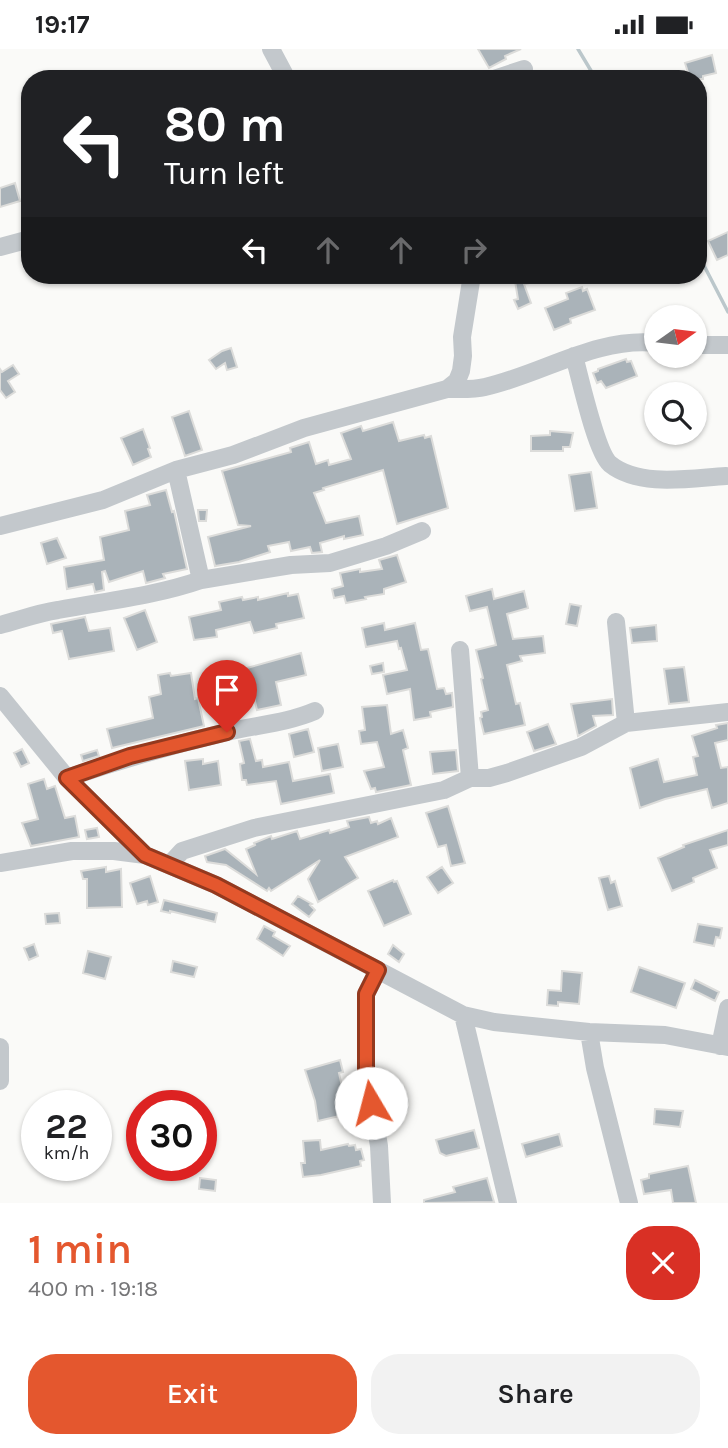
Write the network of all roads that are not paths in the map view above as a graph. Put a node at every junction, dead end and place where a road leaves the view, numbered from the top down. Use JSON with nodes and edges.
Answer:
{"nodes":[{"id":1,"x":271,"y":49,"type":"edge"},
{"id":2,"x":524,"y":69,"type":"dead end"},
{"id":3,"x":282,"y":70,"type":"edge"},
{"id":4,"x":521,"y":70,"type":"edge"},
{"id":5,"x":21,"y":241,"type":"edge"},
{"id":6,"x":0,"y":247,"type":"edge"},
{"id":7,"x":470,"y":284,"type":"edge"},
{"id":8,"x":644,"y":342,"type":"edge"},
{"id":9,"x":707,"y":345,"type":"edge"},
{"id":10,"x":728,"y":345,"type":"edge"},
{"id":11,"x":575,"y":356,"type":"junction"},
{"id":12,"x":447,"y":389,"type":"junction"},
{"id":13,"x":176,"y":470,"type":"junction"},
{"id":14,"x":726,"y":476,"type":"dead end"},
{"id":15,"x":0,"y":526,"type":"edge"},
{"id":16,"x":422,"y":531,"type":"dead end"},
{"id":17,"x":201,"y":580,"type":"junction"},
{"id":18,"x":616,"y":622,"type":"dead end"},
{"id":19,"x":0,"y":625,"type":"edge"},
{"id":20,"x":460,"y":650,"type":"dead end"},
{"id":21,"x":0,"y":696,"type":"edge"},
{"id":22,"x":315,"y":711,"type":"dead end"},
{"id":23,"x":728,"y":712,"type":"edge"},
{"id":24,"x":626,"y":723,"type":"junction"},
{"id":25,"x":67,"y":778,"type":"junction"},
{"id":26,"x":470,"y":778,"type":"junction"},
{"id":27,"x":145,"y":855,"type":"junction"},
{"id":28,"x":0,"y":863,"type":"edge"},
{"id":29,"x":170,"y":864,"type":"junction"},
{"id":30,"x":378,"y":970,"type":"junction"},
{"id":31,"x":728,"y":1008,"type":"edge"},
{"id":32,"x":463,"y":1015,"type":"junction"},
{"id":33,"x":589,"y":1032,"type":"junction"},
{"id":34,"x":0,"y":1047,"type":"edge"},
{"id":35,"x":724,"y":1047,"type":"edge"},
{"id":36,"x":0,"y":1081,"type":"edge"},
{"id":37,"x":382,"y":1203,"type":"edge"},
{"id":38,"x":508,"y":1203,"type":"edge"},
{"id":39,"x":629,"y":1203,"type":"edge"}],
"edges":[{"from":1,"to":3,"type":"street"},
{"from":2,"to":4,"type":"street"},
{"from":5,"to":6,"type":"street"},
{"from":7,"to":12,"type":"street"},
{"from":8,"to":11,"type":"street"},
{"from":9,"to":10,"type":"street"},
{"from":11,"to":12,"type":"street"},
{"from":11,"to":14,"type":"street"},
{"from":12,"to":13,"type":"street"},
{"from":13,"to":15,"type":"street"},
{"from":13,"to":17,"type":"street"},
{"from":16,"to":17,"type":"street"},
{"from":17,"to":19,"type":"street"},
{"from":18,"to":24,"type":"street"},
{"from":20,"to":26,"type":"street"},
{"from":21,"to":25,"type":"street"},
{"from":22,"to":25,"type":"street"},
{"from":23,"to":24,"type":"street"},
{"from":24,"to":26,"type":"street"},
{"from":25,"to":27,"type":"street"},
{"from":26,"to":29,"type":"street"},
{"from":27,"to":28,"type":"street"},
{"from":27,"to":29,"type":"street"},
{"from":29,"to":30,"type":"street"},
{"from":30,"to":32,"type":"street"},
{"from":30,"to":37,"type":"street"},
{"from":31,"to":35,"type":"street"},
{"from":32,"to":33,"type":"street"},
{"from":32,"to":38,"type":"street"},
{"from":33,"to":35,"type":"street"},
{"from":33,"to":39,"type":"street"},
{"from":34,"to":36,"type":"street"}]}
